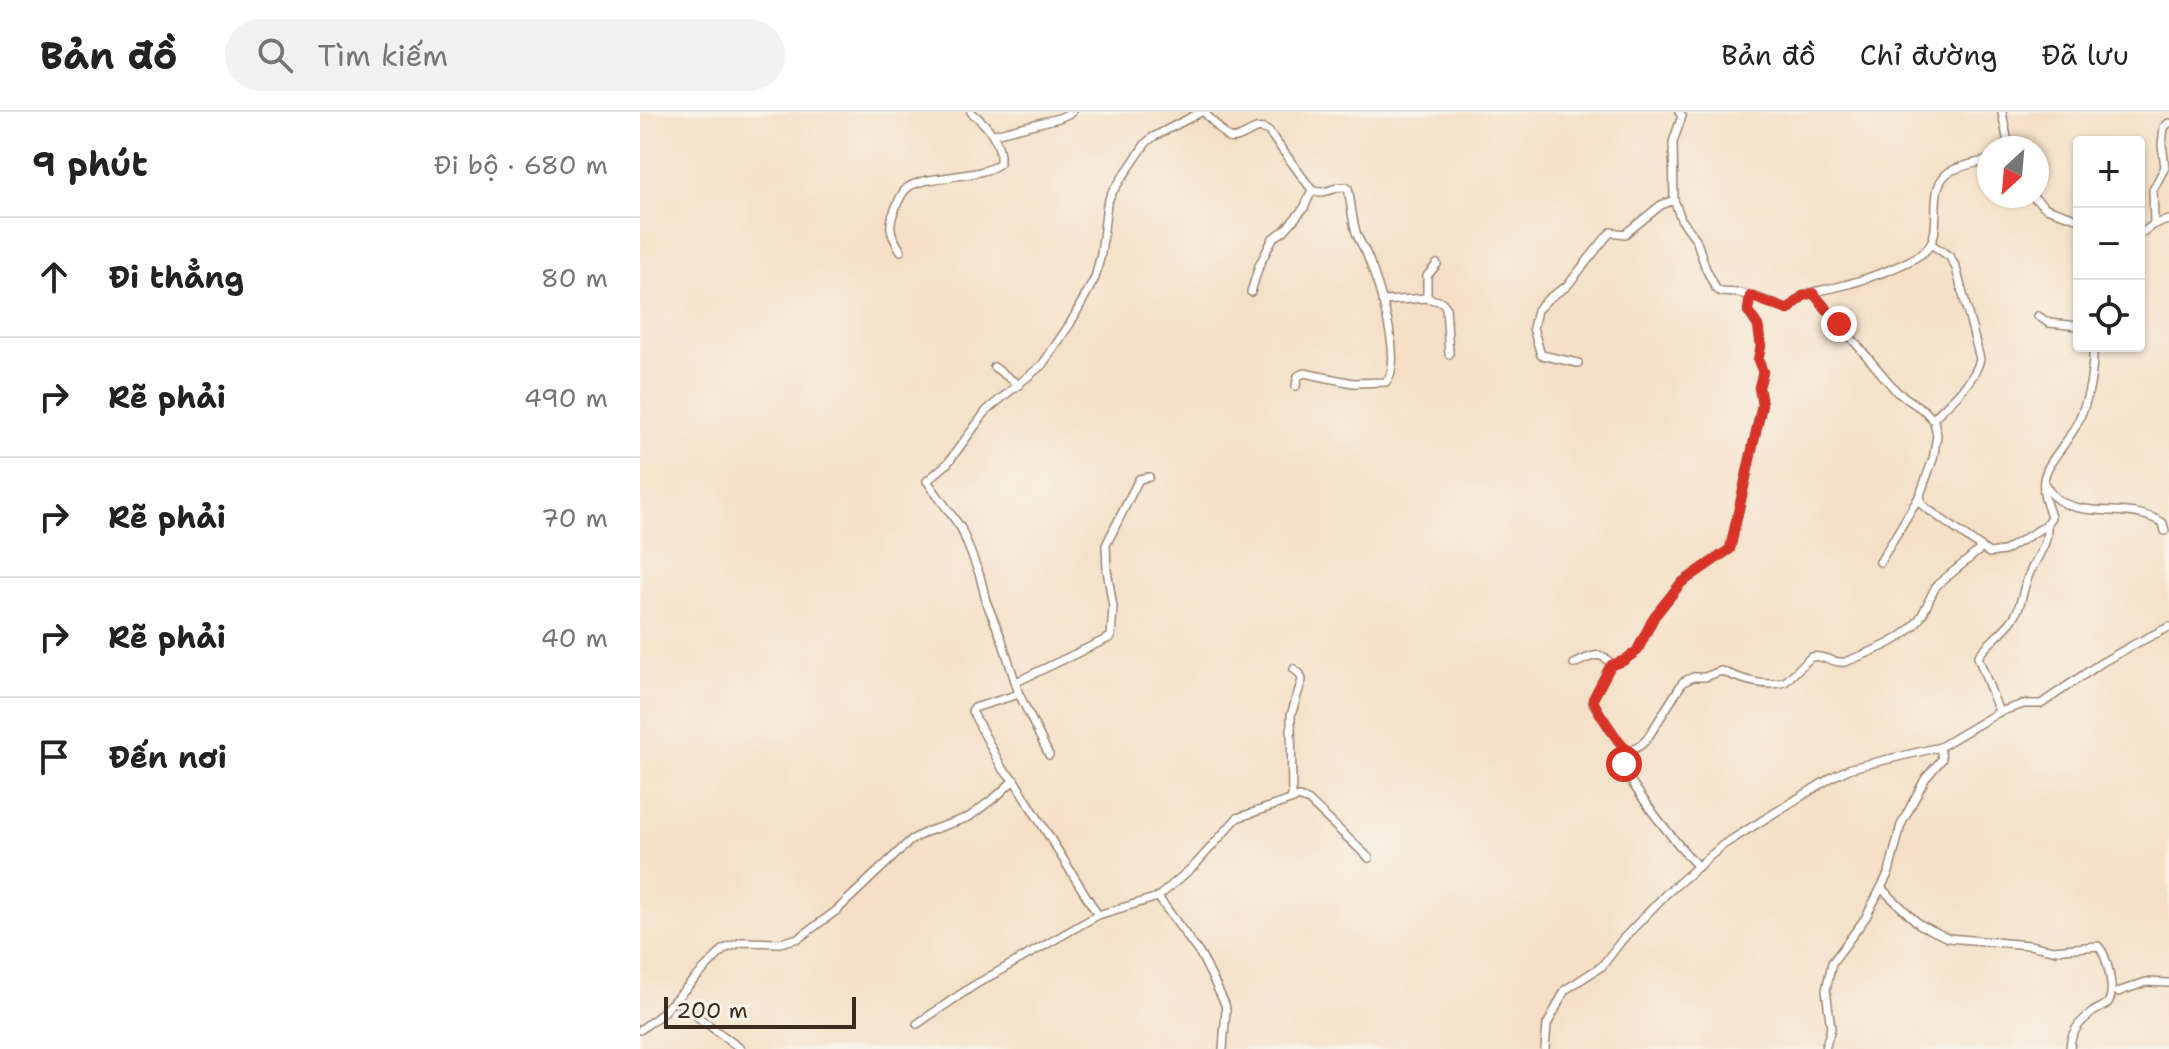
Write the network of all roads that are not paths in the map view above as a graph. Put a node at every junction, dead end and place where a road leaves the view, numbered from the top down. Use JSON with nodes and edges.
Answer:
{"nodes":[{"id":1,"x":971,"y":112,"type":"edge"},
{"id":2,"x":1202,"y":112,"type":"edge"},
{"id":3,"x":1679,"y":112,"type":"edge"},
{"id":4,"x":2002,"y":112,"type":"edge"},
{"id":5,"x":1069,"y":113,"type":"edge"},
{"id":6,"x":2169,"y":123,"type":"edge"},
{"id":7,"x":994,"y":134,"type":"junction"},
{"id":8,"x":2007,"y":136,"type":"edge"},
{"id":9,"x":1977,"y":163,"type":"edge"},
{"id":10,"x":1312,"y":190,"type":"junction"},
{"id":11,"x":1674,"y":200,"type":"junction"},
{"id":12,"x":2046,"y":208,"type":"edge"},
{"id":13,"x":2073,"y":217,"type":"edge"},
{"id":14,"x":2169,"y":220,"type":"edge"},
{"id":15,"x":2154,"y":224,"type":"junction"},
{"id":16,"x":2145,"y":231,"type":"edge"},
{"id":17,"x":1931,"y":244,"type":"junction"},
{"id":18,"x":901,"y":251,"type":"dead end"},
{"id":19,"x":1437,"y":264,"type":"dead end"},
{"id":20,"x":1251,"y":292,"type":"dead end"},
{"id":21,"x":1813,"y":293,"type":"junction"},
{"id":22,"x":1750,"y":296,"type":"junction"},
{"id":23,"x":1427,"y":298,"type":"junction"},
{"id":24,"x":1382,"y":301,"type":"junction"},
{"id":25,"x":2038,"y":316,"type":"dead end"},
{"id":26,"x":2073,"y":325,"type":"edge"},
{"id":27,"x":2093,"y":352,"type":"edge"},
{"id":28,"x":1449,"y":354,"type":"dead end"},
{"id":29,"x":1578,"y":363,"type":"dead end"},
{"id":30,"x":994,"y":367,"type":"dead end"},
{"id":31,"x":1019,"y":385,"type":"junction"},
{"id":32,"x":1296,"y":386,"type":"dead end"},
{"id":33,"x":1933,"y":419,"type":"junction"},
{"id":34,"x":1149,"y":477,"type":"dead end"},
{"id":35,"x":2044,"y":483,"type":"junction"},
{"id":36,"x":1920,"y":495,"type":"junction"},
{"id":37,"x":2047,"y":523,"type":"junction"},
{"id":38,"x":2165,"y":531,"type":"dead end"},
{"id":39,"x":1982,"y":548,"type":"junction"},
{"id":40,"x":1880,"y":562,"type":"dead end"},
{"id":41,"x":2169,"y":627,"type":"edge"},
{"id":42,"x":1574,"y":664,"type":"dead end"},
{"id":43,"x":1611,"y":665,"type":"junction"},
{"id":44,"x":1294,"y":669,"type":"dead end"},
{"id":45,"x":1016,"y":682,"type":"junction"},
{"id":46,"x":1019,"y":694,"type":"junction"},
{"id":47,"x":1999,"y":712,"type":"junction"},
{"id":48,"x":1940,"y":747,"type":"junction"},
{"id":49,"x":1627,"y":750,"type":"junction"},
{"id":50,"x":1049,"y":755,"type":"dead end"},
{"id":51,"x":1014,"y":780,"type":"junction"},
{"id":52,"x":1292,"y":799,"type":"junction"},
{"id":53,"x":1369,"y":858,"type":"dead end"},
{"id":54,"x":1698,"y":867,"type":"junction"},
{"id":55,"x":1881,"y":888,"type":"junction"},
{"id":56,"x":1158,"y":897,"type":"junction"},
{"id":57,"x":1098,"y":915,"type":"junction"},
{"id":58,"x":2169,"y":983,"type":"edge"},
{"id":59,"x":2118,"y":992,"type":"dead end"},
{"id":60,"x":675,"y":1000,"type":"junction"},
{"id":61,"x":917,"y":1024,"type":"dead end"},
{"id":62,"x":640,"y":1030,"type":"edge"},
{"id":63,"x":741,"y":1049,"type":"edge"},
{"id":64,"x":1223,"y":1049,"type":"edge"},
{"id":65,"x":1545,"y":1049,"type":"edge"},
{"id":66,"x":1825,"y":1049,"type":"edge"},
{"id":67,"x":2070,"y":1049,"type":"edge"}],
"edges":[{"from":1,"to":7,"type":"street"},
{"from":2,"to":10,"type":"street"},
{"from":2,"to":31,"type":"street"},
{"from":3,"to":11,"type":"street"},
{"from":4,"to":8,"type":"street"},
{"from":5,"to":7,"type":"street"},
{"from":6,"to":15,"type":"street"},
{"from":7,"to":18,"type":"street"},
{"from":9,"to":17,"type":"street"},
{"from":10,"to":20,"type":"street"},
{"from":10,"to":24,"type":"street"},
{"from":11,"to":22,"type":"street"},
{"from":11,"to":29,"type":"street"},
{"from":12,"to":13,"type":"street"},
{"from":14,"to":15,"type":"street"},
{"from":15,"to":16,"type":"street"},
{"from":17,"to":21,"type":"street"},
{"from":17,"to":33,"type":"street"},
{"from":19,"to":23,"type":"street"},
{"from":21,"to":22,"type":"street"},
{"from":21,"to":33,"type":"street"},
{"from":22,"to":43,"type":"street"},
{"from":23,"to":24,"type":"street"},
{"from":23,"to":28,"type":"street"},
{"from":24,"to":32,"type":"street"},
{"from":25,"to":26,"type":"street"},
{"from":27,"to":35,"type":"street"},
{"from":30,"to":31,"type":"street"},
{"from":31,"to":45,"type":"street"},
{"from":33,"to":36,"type":"street"},
{"from":34,"to":45,"type":"street"},
{"from":35,"to":37,"type":"street"},
{"from":35,"to":38,"type":"street"},
{"from":36,"to":39,"type":"street"},
{"from":36,"to":40,"type":"street"},
{"from":37,"to":39,"type":"street"},
{"from":37,"to":47,"type":"street"},
{"from":39,"to":49,"type":"street"},
{"from":41,"to":47,"type":"street"},
{"from":42,"to":43,"type":"street"},
{"from":43,"to":49,"type":"street"},
{"from":44,"to":52,"type":"street"},
{"from":45,"to":46,"type":"street"},
{"from":46,"to":50,"type":"street"},
{"from":46,"to":51,"type":"street"},
{"from":47,"to":48,"type":"street"},
{"from":48,"to":54,"type":"street"},
{"from":48,"to":55,"type":"street"},
{"from":49,"to":54,"type":"street"},
{"from":51,"to":57,"type":"street"},
{"from":51,"to":60,"type":"street"},
{"from":52,"to":53,"type":"street"},
{"from":52,"to":56,"type":"street"},
{"from":54,"to":65,"type":"street"},
{"from":55,"to":66,"type":"street"},
{"from":55,"to":67,"type":"street"},
{"from":56,"to":57,"type":"street"},
{"from":56,"to":64,"type":"street"},
{"from":57,"to":61,"type":"street"},
{"from":58,"to":59,"type":"street"},
{"from":60,"to":62,"type":"street"},
{"from":60,"to":63,"type":"street"}]}
